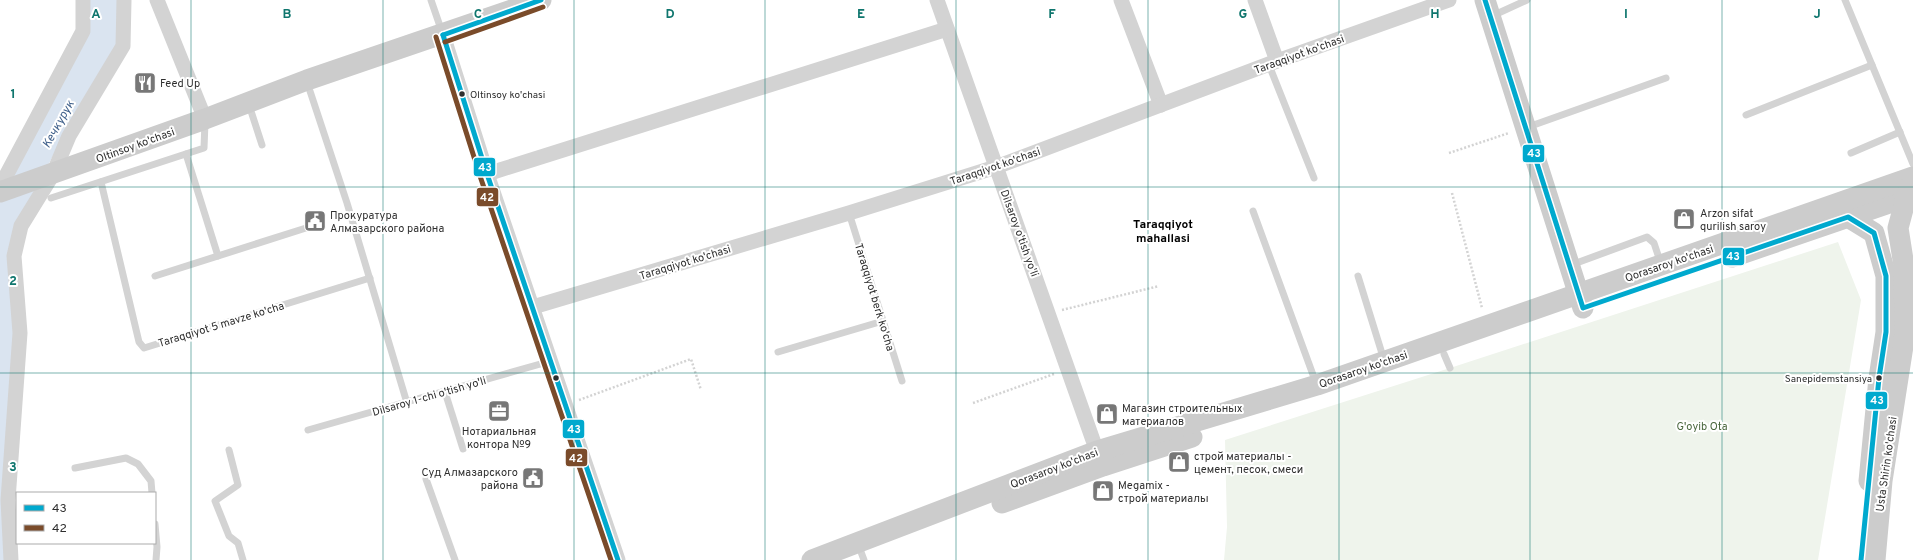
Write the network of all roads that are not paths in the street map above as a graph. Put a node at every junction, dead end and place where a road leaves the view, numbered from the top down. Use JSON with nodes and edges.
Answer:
{"nodes":[{"id":1,"x":83,"y":0,"type":"edge"},
{"id":2,"x":124,"y":0,"type":"edge"},
{"id":3,"x":157,"y":0,"type":"edge"},
{"id":4,"x":431,"y":0,"type":"edge"},
{"id":5,"x":540,"y":0,"type":"edge"},
{"id":6,"x":937,"y":0,"type":"edge"},
{"id":7,"x":1121,"y":0,"type":"edge"},
{"id":8,"x":1255,"y":0,"type":"edge"},
{"id":9,"x":1449,"y":0,"type":"edge"},
{"id":10,"x":1527,"y":0,"type":"edge"},
{"id":11,"x":1844,"y":0,"type":"edge"},
{"id":12,"x":1487,"y":9,"type":"edge"},
{"id":13,"x":947,"y":29,"type":"junction"},
{"id":14,"x":442,"y":35,"type":"junction"},
{"id":15,"x":1273,"y":63,"type":"junction"},
{"id":16,"x":1872,"y":65,"type":"junction"},
{"id":17,"x":1666,"y":78,"type":"dead end"},
{"id":18,"x":307,"y":80,"type":"junction"},
{"id":19,"x":248,"y":103,"type":"junction"},
{"id":20,"x":1161,"y":105,"type":"junction"},
{"id":21,"x":1746,"y":115,"type":"dead end"},
{"id":22,"x":205,"y":119,"type":"junction"},
{"id":23,"x":1526,"y":128,"type":"junction"},
{"id":24,"x":1900,"y":132,"type":"junction"},
{"id":25,"x":262,"y":145,"type":"dead end"},
{"id":26,"x":1851,"y":153,"type":"dead end"},
{"id":27,"x":186,"y":154,"type":"junction"},
{"id":28,"x":996,"y":167,"type":"junction"},
{"id":29,"x":54,"y":174,"type":"junction"},
{"id":30,"x":487,"y":174,"type":"junction"},
{"id":31,"x":1314,"y":178,"type":"dead end"},
{"id":32,"x":101,"y":182,"type":"junction"},
{"id":33,"x":1908,"y":183,"type":"edge"},
{"id":34,"x":0,"y":187,"type":"edge"},
{"id":35,"x":0,"y":192,"type":"edge"},
{"id":36,"x":52,"y":198,"type":"dead end"},
{"id":37,"x":1878,"y":207,"type":"junction"},
{"id":38,"x":1850,"y":208,"type":"junction"},
{"id":39,"x":1253,"y":211,"type":"dead end"},
{"id":40,"x":849,"y":213,"type":"junction"},
{"id":41,"x":306,"y":228,"type":"dead end"},
{"id":42,"x":1898,"y":228,"type":"junction"},
{"id":43,"x":1874,"y":233,"type":"junction"},
{"id":44,"x":218,"y":256,"type":"junction"},
{"id":45,"x":1569,"y":265,"type":"junction"},
{"id":46,"x":1662,"y":266,"type":"junction"},
{"id":47,"x":155,"y":276,"type":"dead end"},
{"id":48,"x":1358,"y":276,"type":"dead end"},
{"id":49,"x":370,"y":278,"type":"junction"},
{"id":50,"x":1581,"y":301,"type":"junction"},
{"id":51,"x":533,"y":307,"type":"junction"},
{"id":52,"x":883,"y":320,"type":"junction"},
{"id":53,"x":778,"y":352,"type":"dead end"},
{"id":54,"x":551,"y":361,"type":"junction"},
{"id":55,"x":1385,"y":362,"type":"junction"},
{"id":56,"x":902,"y":381,"type":"dead end"},
{"id":57,"x":1317,"y":385,"type":"junction"},
{"id":58,"x":445,"y":392,"type":"junction"},
{"id":59,"x":408,"y":402,"type":"junction"},
{"id":60,"x":308,"y":430,"type":"dead end"},
{"id":61,"x":463,"y":449,"type":"dead end"},
{"id":62,"x":229,"y":450,"type":"dead end"},
{"id":63,"x":1100,"y":459,"type":"junction"},
{"id":64,"x":75,"y":468,"type":"dead end"},
{"id":65,"x":426,"y":479,"type":"dead end"},
{"id":66,"x":152,"y":492,"type":"edge"},
{"id":67,"x":156,"y":536,"type":"edge"},
{"id":68,"x":857,"y":555,"type":"edge"},
{"id":69,"x":11,"y":560,"type":"edge"},
{"id":70,"x":156,"y":560,"type":"edge"},
{"id":71,"x":243,"y":560,"type":"edge"},
{"id":72,"x":455,"y":560,"type":"edge"},
{"id":73,"x":618,"y":560,"type":"edge"},
{"id":74,"x":812,"y":560,"type":"edge"},
{"id":75,"x":1862,"y":560,"type":"edge"},
{"id":76,"x":1875,"y":560,"type":"edge"}],
"edges":[{"from":1,"to":34,"type":"street"},
{"from":2,"to":29,"type":"street"},
{"from":3,"to":22,"type":"street"},
{"from":4,"to":14,"type":"lane"},
{"from":5,"to":14,"type":"main road","name":"Oltinsoy ko'chasi"},
{"from":6,"to":13,"type":"street","name":"Dilsaroy o'tish yo'li"},
{"from":7,"to":20,"type":"street"},
{"from":8,"to":15,"type":"street"},
{"from":9,"to":15,"type":"street","name":"Taraqqiyot ko'chasi"},
{"from":10,"to":12,"type":"lane"},
{"from":11,"to":16,"type":"lane"},
{"from":12,"to":23,"type":"main road"},
{"from":13,"to":28,"type":"street","name":"Dilsaroy o'tish yo'li"},
{"from":13,"to":30,"type":"street"},
{"from":14,"to":18,"type":"main road","name":"Oltinsoy ko'chasi"},
{"from":14,"to":30,"type":"street"},
{"from":15,"to":20,"type":"street","name":"Taraqqiyot ko'chasi"},
{"from":15,"to":31,"type":"lane"},
{"from":16,"to":21,"type":"lane"},
{"from":16,"to":24,"type":"lane"},
{"from":17,"to":23,"type":"lane"},
{"from":18,"to":19,"type":"main road","name":"Oltinsoy ko'chasi"},
{"from":18,"to":49,"type":"lane"},
{"from":19,"to":22,"type":"main road","name":"Oltinsoy ko'chasi"},
{"from":19,"to":25,"type":"lane"},
{"from":20,"to":28,"type":"street","name":"Taraqqiyot ko'chasi"},
{"from":22,"to":27,"type":"lane"},
{"from":22,"to":29,"type":"main road","name":"Oltinsoy ko'chasi"},
{"from":23,"to":45,"type":"main road"},
{"from":24,"to":26,"type":"lane"},
{"from":24,"to":33,"type":"lane"},
{"from":27,"to":32,"type":"lane"},
{"from":27,"to":44,"type":"lane"},
{"from":28,"to":40,"type":"street","name":"Taraqqiyot ko'chasi"},
{"from":28,"to":63,"type":"street","name":"Dilsaroy o'tish yo'li"},
{"from":29,"to":35,"type":"main road","name":"Oltinsoy ko'chasi"},
{"from":29,"to":69,"type":"street"},
{"from":30,"to":51,"type":"street"},
{"from":32,"to":36,"type":"lane"},
{"from":32,"to":49,"type":"lane","name":"Taraqqiyot 5 mavze ko'cha"},
{"from":33,"to":37,"type":"main road"},
{"from":33,"to":38,"type":"main road","name":"Qorasaroy ko'chasi"},
{"from":33,"to":42,"type":"main road","name":"Usta Shirin ko'chasi"},
{"from":37,"to":38,"type":"main road","name":"Qorasaroy ko'chasi"},
{"from":37,"to":42,"type":"main road"},
{"from":37,"to":43,"type":"main road"},
{"from":38,"to":43,"type":"main road"},
{"from":38,"to":46,"type":"main road","name":"Qorasaroy ko'chasi"},
{"from":38,"to":50,"type":"main road","name":"Qorasaroy ko'chasi"},
{"from":39,"to":57,"type":"lane"},
{"from":40,"to":51,"type":"street","name":"Taraqqiyot ko'chasi"},
{"from":40,"to":52,"type":"lane","name":"Taraqqiyot berk ko'cha"},
{"from":41,"to":44,"type":"lane"},
{"from":42,"to":76,"type":"main road","name":"Usta Shirin ko'chasi"},
{"from":43,"to":75,"type":"main road","name":"Usta Shirin ko'chasi"},
{"from":44,"to":47,"type":"lane"},
{"from":45,"to":46,"type":"lane"},
{"from":45,"to":50,"type":"main road"},
{"from":46,"to":50,"type":"main road","name":"Qorasaroy ko'chasi"},
{"from":48,"to":55,"type":"lane"},
{"from":49,"to":59,"type":"lane"},
{"from":50,"to":55,"type":"main road","name":"Qorasaroy ko'chasi"},
{"from":50,"to":63,"type":"main road","name":"Qorasaroy ko'chasi"},
{"from":51,"to":54,"type":"street"},
{"from":52,"to":53,"type":"lane"},
{"from":52,"to":56,"type":"lane","name":"Taraqqiyot berk ko'cha"},
{"from":54,"to":58,"type":"lane","name":"Dilsaroy 1-chi o'tish yo'li"},
{"from":54,"to":73,"type":"street"},
{"from":55,"to":57,"type":"main road","name":"Qorasaroy ko'chasi"},
{"from":57,"to":63,"type":"main road","name":"Qorasaroy ko'chasi"},
{"from":58,"to":59,"type":"lane","name":"Dilsaroy 1-chi o'tish yo'li"},
{"from":58,"to":61,"type":"lane"},
{"from":59,"to":60,"type":"lane","name":"Dilsaroy 1-chi o'tish yo'li"},
{"from":62,"to":71,"type":"lane"},
{"from":63,"to":68,"type":"main road","name":"Qorasaroy ko'chasi"},
{"from":64,"to":66,"type":"lane"},
{"from":65,"to":72,"type":"lane"},
{"from":67,"to":70,"type":"lane"},
{"from":68,"to":74,"type":"main road","name":"Qorasaroy ko'chasi"}]}
